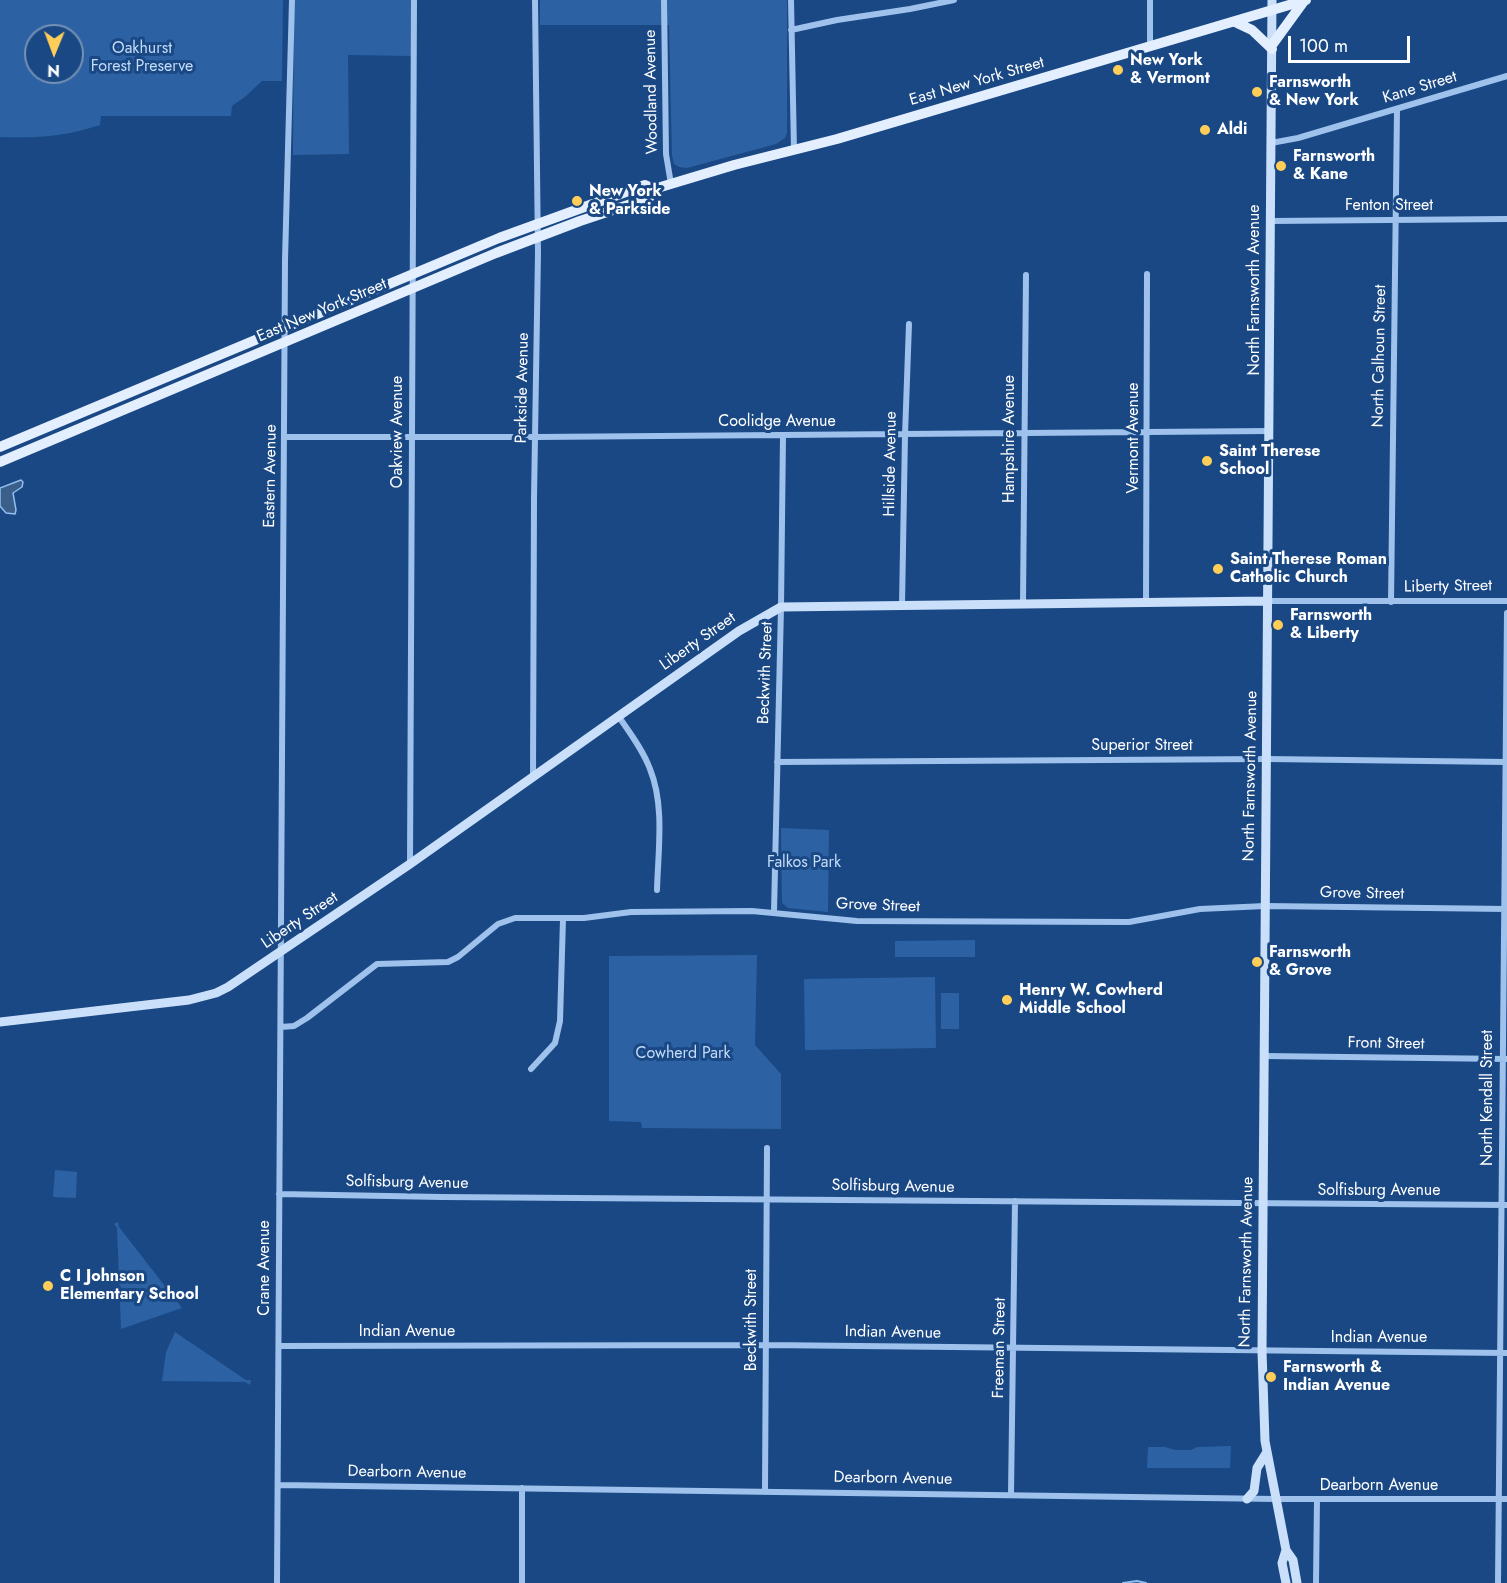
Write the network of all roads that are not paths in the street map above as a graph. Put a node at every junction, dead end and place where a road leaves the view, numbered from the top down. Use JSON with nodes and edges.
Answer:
{"nodes":[{"id":1,"x":292,"y":0,"type":"edge"},
{"id":2,"x":414,"y":0,"type":"edge"},
{"id":3,"x":535,"y":0,"type":"edge"},
{"id":4,"x":664,"y":0,"type":"edge"},
{"id":5,"x":791,"y":0,"type":"edge"},
{"id":6,"x":954,"y":0,"type":"edge"},
{"id":7,"x":1150,"y":0,"type":"edge"},
{"id":8,"x":1305,"y":0,"type":"edge"},
{"id":9,"x":1272,"y":5,"type":"edge"},
{"id":10,"x":1235,"y":21,"type":"junction"},
{"id":11,"x":791,"y":30,"type":"junction"},
{"id":12,"x":1150,"y":47,"type":"junction"},
{"id":13,"x":1272,"y":47,"type":"junction"},
{"id":14,"x":1507,"y":76,"type":"edge"},
{"id":15,"x":1397,"y":110,"type":"junction"},
{"id":16,"x":1270,"y":143,"type":"junction"},
{"id":17,"x":794,"y":150,"type":"junction"},
{"id":18,"x":671,"y":184,"type":"junction"},
{"id":19,"x":654,"y":189,"type":"junction"},
{"id":20,"x":1507,"y":219,"type":"edge"},
{"id":21,"x":1395,"y":220,"type":"junction"},
{"id":22,"x":1270,"y":221,"type":"junction"},
{"id":23,"x":538,"y":222,"type":"junction"},
{"id":24,"x":538,"y":237,"type":"junction"},
{"id":25,"x":413,"y":273,"type":"junction"},
{"id":26,"x":1147,"y":274,"type":"dead end"},
{"id":27,"x":1026,"y":275,"type":"dead end"},
{"id":28,"x":413,"y":289,"type":"junction"},
{"id":29,"x":909,"y":324,"type":"dead end"},
{"id":30,"x":285,"y":327,"type":"junction"},
{"id":31,"x":285,"y":342,"type":"junction"},
{"id":32,"x":1269,"y":431,"type":"junction"},
{"id":33,"x":1023,"y":432,"type":"junction"},
{"id":34,"x":1148,"y":432,"type":"junction"},
{"id":35,"x":905,"y":435,"type":"junction"},
{"id":36,"x":412,"y":436,"type":"junction"},
{"id":37,"x":783,"y":436,"type":"junction"},
{"id":38,"x":285,"y":437,"type":"junction"},
{"id":39,"x":537,"y":438,"type":"junction"},
{"id":40,"x":0,"y":447,"type":"edge"},
{"id":41,"x":0,"y":462,"type":"edge"},
{"id":42,"x":1268,"y":601,"type":"junction"},
{"id":43,"x":1507,"y":601,"type":"edge"},
{"id":44,"x":1146,"y":602,"type":"junction"},
{"id":45,"x":1391,"y":602,"type":"junction"},
{"id":46,"x":1023,"y":603,"type":"junction"},
{"id":47,"x":902,"y":604,"type":"junction"},
{"id":48,"x":781,"y":607,"type":"junction"},
{"id":49,"x":1507,"y":613,"type":"edge"},
{"id":50,"x":619,"y":717,"type":"junction"},
{"id":51,"x":1267,"y":759,"type":"junction"},
{"id":52,"x":777,"y":762,"type":"junction"},
{"id":53,"x":1506,"y":762,"type":"edge"},
{"id":54,"x":533,"y":777,"type":"junction"},
{"id":55,"x":410,"y":864,"type":"junction"},
{"id":56,"x":657,"y":890,"type":"dead end"},
{"id":57,"x":1265,"y":906,"type":"junction"},
{"id":58,"x":1505,"y":909,"type":"edge"},
{"id":59,"x":774,"y":912,"type":"junction"},
{"id":60,"x":563,"y":919,"type":"junction"},
{"id":61,"x":280,"y":952,"type":"junction"},
{"id":62,"x":0,"y":1022,"type":"edge"},
{"id":63,"x":281,"y":1027,"type":"junction"},
{"id":64,"x":1264,"y":1056,"type":"junction"},
{"id":65,"x":1504,"y":1059,"type":"edge"},
{"id":66,"x":531,"y":1069,"type":"dead end"},
{"id":67,"x":767,"y":1148,"type":"dead end"},
{"id":68,"x":279,"y":1194,"type":"junction"},
{"id":69,"x":766,"y":1199,"type":"junction"},
{"id":70,"x":1014,"y":1202,"type":"junction"},
{"id":71,"x":1263,"y":1204,"type":"junction"},
{"id":72,"x":1504,"y":1205,"type":"edge"},
{"id":73,"x":766,"y":1345,"type":"junction"},
{"id":74,"x":279,"y":1346,"type":"junction"},
{"id":75,"x":1013,"y":1348,"type":"junction"},
{"id":76,"x":1262,"y":1351,"type":"junction"},
{"id":77,"x":1504,"y":1353,"type":"edge"},
{"id":78,"x":1267,"y":1452,"type":"junction"},
{"id":79,"x":278,"y":1485,"type":"junction"},
{"id":80,"x":522,"y":1488,"type":"junction"},
{"id":81,"x":765,"y":1491,"type":"junction"},
{"id":82,"x":1011,"y":1494,"type":"junction"},
{"id":83,"x":1247,"y":1498,"type":"junction"},
{"id":84,"x":1275,"y":1499,"type":"junction"},
{"id":85,"x":1317,"y":1499,"type":"junction"},
{"id":86,"x":1499,"y":1499,"type":"junction"},
{"id":87,"x":1507,"y":1499,"type":"edge"},
{"id":88,"x":1286,"y":1550,"type":"junction"},
{"id":89,"x":277,"y":1583,"type":"edge"},
{"id":90,"x":522,"y":1583,"type":"edge"},
{"id":91,"x":1286,"y":1583,"type":"edge"},
{"id":92,"x":1297,"y":1583,"type":"edge"},
{"id":93,"x":1317,"y":1583,"type":"edge"},
{"id":94,"x":1498,"y":1583,"type":"edge"}],
"edges":[{"from":1,"to":30,"type":"street","name":"Eastern Avenue"},
{"from":2,"to":25,"type":"street","name":"Oakview Avenue"},
{"from":3,"to":23,"type":"street","name":"Parkside Avenue"},
{"from":4,"to":18,"type":"street","name":"Woodland Avenue"},
{"from":5,"to":11,"type":"street"},
{"from":6,"to":11,"type":"street"},
{"from":7,"to":12,"type":"street"},
{"from":8,"to":9,"type":"main road","name":"East New York Street"},
{"from":8,"to":13,"type":"main road"},
{"from":9,"to":10,"type":"main road","name":"East New York Street"},
{"from":9,"to":13,"type":"main road","name":"North Farnsworth Avenue"},
{"from":10,"to":12,"type":"main road","name":"East New York Street"},
{"from":10,"to":13,"type":"main road"},
{"from":11,"to":17,"type":"street"},
{"from":12,"to":17,"type":"main road","name":"East New York Street"},
{"from":13,"to":16,"type":"main road","name":"North Farnsworth Avenue"},
{"from":14,"to":15,"type":"street","name":"Kane Street"},
{"from":15,"to":16,"type":"street","name":"Kane Street"},
{"from":15,"to":21,"type":"street","name":"North Calhoun Street"},
{"from":16,"to":22,"type":"main road","name":"North Farnsworth Avenue"},
{"from":17,"to":18,"type":"main road","name":"East New York Street"},
{"from":18,"to":19,"type":"main road","name":"East New York Street"},
{"from":19,"to":23,"type":"main road","name":"East New York Street"},
{"from":19,"to":24,"type":"main road","name":"East New York Street"},
{"from":20,"to":21,"type":"street","name":"Fenton Street"},
{"from":21,"to":22,"type":"street","name":"Fenton Street"},
{"from":21,"to":45,"type":"street","name":"North Calhoun Street"},
{"from":22,"to":32,"type":"main road","name":"North Farnsworth Avenue"},
{"from":23,"to":24,"type":"street","name":"Parkside Avenue"},
{"from":23,"to":25,"type":"main road","name":"East New York Street"},
{"from":24,"to":28,"type":"main road","name":"East New York Street"},
{"from":24,"to":39,"type":"street","name":"Parkside Avenue"},
{"from":25,"to":28,"type":"street","name":"Oakview Avenue"},
{"from":25,"to":30,"type":"main road","name":"East New York Street"},
{"from":26,"to":34,"type":"street","name":"Vermont Avenue"},
{"from":27,"to":33,"type":"street","name":"Hampshire Avenue"},
{"from":28,"to":31,"type":"main road","name":"East New York Street"},
{"from":28,"to":36,"type":"street","name":"Oakview Avenue"},
{"from":29,"to":35,"type":"street","name":"Hillside Avenue"},
{"from":30,"to":31,"type":"street","name":"Eastern Avenue"},
{"from":30,"to":40,"type":"main road","name":"East New York Street"},
{"from":31,"to":38,"type":"street","name":"Eastern Avenue"},
{"from":31,"to":41,"type":"main road","name":"East New York Street"},
{"from":32,"to":34,"type":"street","name":"Coolidge Avenue"},
{"from":32,"to":42,"type":"main road","name":"North Farnsworth Avenue"},
{"from":33,"to":34,"type":"street","name":"Coolidge Avenue"},
{"from":33,"to":35,"type":"street","name":"Coolidge Avenue"},
{"from":33,"to":46,"type":"street","name":"Hampshire Avenue"},
{"from":34,"to":44,"type":"street","name":"Vermont Avenue"},
{"from":35,"to":37,"type":"street","name":"Coolidge Avenue"},
{"from":35,"to":47,"type":"street","name":"Hillside Avenue"},
{"from":36,"to":38,"type":"street","name":"Coolidge Avenue"},
{"from":36,"to":39,"type":"street","name":"Coolidge Avenue"},
{"from":36,"to":55,"type":"street","name":"Oakview Avenue"},
{"from":37,"to":39,"type":"street","name":"Coolidge Avenue"},
{"from":37,"to":48,"type":"street","name":"Beckwith Street"},
{"from":38,"to":61,"type":"street","name":"Eastern Avenue"},
{"from":39,"to":54,"type":"street","name":"Parkside Avenue"},
{"from":42,"to":44,"type":"main road","name":"Liberty Street"},
{"from":42,"to":45,"type":"street","name":"Liberty Street"},
{"from":42,"to":51,"type":"main road","name":"North Farnsworth Avenue"},
{"from":43,"to":45,"type":"street","name":"Liberty Street"},
{"from":44,"to":46,"type":"main road","name":"Liberty Street"},
{"from":46,"to":47,"type":"main road","name":"Liberty Street"},
{"from":47,"to":48,"type":"main road","name":"Liberty Street"},
{"from":48,"to":50,"type":"main road","name":"Liberty Street"},
{"from":48,"to":52,"type":"street","name":"Beckwith Street"},
{"from":49,"to":53,"type":"street","name":"North Kendall Street"},
{"from":50,"to":54,"type":"main road","name":"Liberty Street"},
{"from":50,"to":56,"type":"street"},
{"from":51,"to":52,"type":"street","name":"Superior Street"},
{"from":51,"to":53,"type":"street","name":"Superior Street"},
{"from":51,"to":57,"type":"main road","name":"North Farnsworth Avenue"},
{"from":52,"to":59,"type":"street","name":"Beckwith Street"},
{"from":53,"to":58,"type":"street","name":"North Kendall Street"},
{"from":54,"to":55,"type":"main road","name":"Liberty Street"},
{"from":55,"to":61,"type":"main road","name":"Liberty Street"},
{"from":57,"to":58,"type":"street","name":"Grove Street"},
{"from":57,"to":59,"type":"street","name":"Grove Street"},
{"from":57,"to":64,"type":"main road","name":"North Farnsworth Avenue"},
{"from":58,"to":65,"type":"street","name":"North Kendall Street"},
{"from":59,"to":60,"type":"street","name":"Grove Street"},
{"from":60,"to":63,"type":"street","name":"Grove Street"},
{"from":60,"to":66,"type":"street"},
{"from":61,"to":62,"type":"main road","name":"Liberty Street"},
{"from":61,"to":63,"type":"street","name":"Crane Avenue"},
{"from":63,"to":68,"type":"street","name":"Crane Avenue"},
{"from":64,"to":65,"type":"street","name":"Front Street"},
{"from":64,"to":71,"type":"main road","name":"North Farnsworth Avenue"},
{"from":65,"to":72,"type":"street","name":"North Kendall Street"},
{"from":67,"to":69,"type":"street","name":"Beckwith Street"},
{"from":68,"to":69,"type":"street","name":"Solfisburg Avenue"},
{"from":68,"to":74,"type":"street","name":"Crane Avenue"},
{"from":69,"to":70,"type":"street","name":"Solfisburg Avenue"},
{"from":69,"to":73,"type":"street","name":"Beckwith Street"},
{"from":70,"to":71,"type":"street","name":"Solfisburg Avenue"},
{"from":70,"to":75,"type":"street","name":"Freeman Street"},
{"from":71,"to":72,"type":"street","name":"Solfisburg Avenue"},
{"from":71,"to":76,"type":"main road","name":"North Farnsworth Avenue"},
{"from":72,"to":77,"type":"street","name":"North Kendall Street"},
{"from":73,"to":74,"type":"street","name":"Indian Avenue"},
{"from":73,"to":75,"type":"street","name":"Indian Avenue"},
{"from":73,"to":81,"type":"street","name":"Beckwith Street"},
{"from":74,"to":79,"type":"street","name":"Crane Avenue"},
{"from":75,"to":76,"type":"street","name":"Indian Avenue"},
{"from":75,"to":82,"type":"street","name":"Freeman Street"},
{"from":76,"to":77,"type":"street","name":"Indian Avenue"},
{"from":76,"to":78,"type":"main road","name":"North Farnsworth Avenue"},
{"from":77,"to":86,"type":"street","name":"North Kendall Street"},
{"from":78,"to":83,"type":"main road"},
{"from":78,"to":84,"type":"main road","name":"North Farnsworth Avenue"},
{"from":79,"to":80,"type":"street","name":"Dearborn Avenue"},
{"from":79,"to":89,"type":"street","name":"Crane Avenue"},
{"from":80,"to":81,"type":"street","name":"Dearborn Avenue"},
{"from":80,"to":90,"type":"street"},
{"from":81,"to":82,"type":"street","name":"Dearborn Avenue"},
{"from":82,"to":83,"type":"street","name":"Dearborn Avenue"},
{"from":83,"to":84,"type":"street","name":"Dearborn Avenue"},
{"from":84,"to":85,"type":"street","name":"Dearborn Avenue"},
{"from":84,"to":88,"type":"main road","name":"North Farnsworth Avenue"},
{"from":85,"to":86,"type":"street","name":"Dearborn Avenue"},
{"from":85,"to":93,"type":"street"},
{"from":86,"to":87,"type":"street","name":"Dearborn Avenue"},
{"from":86,"to":94,"type":"street","name":"North Kendall Street"},
{"from":88,"to":91,"type":"main road","name":"North Farnsworth Avenue"},
{"from":88,"to":92,"type":"main road","name":"North Farnsworth Avenue"}]}
